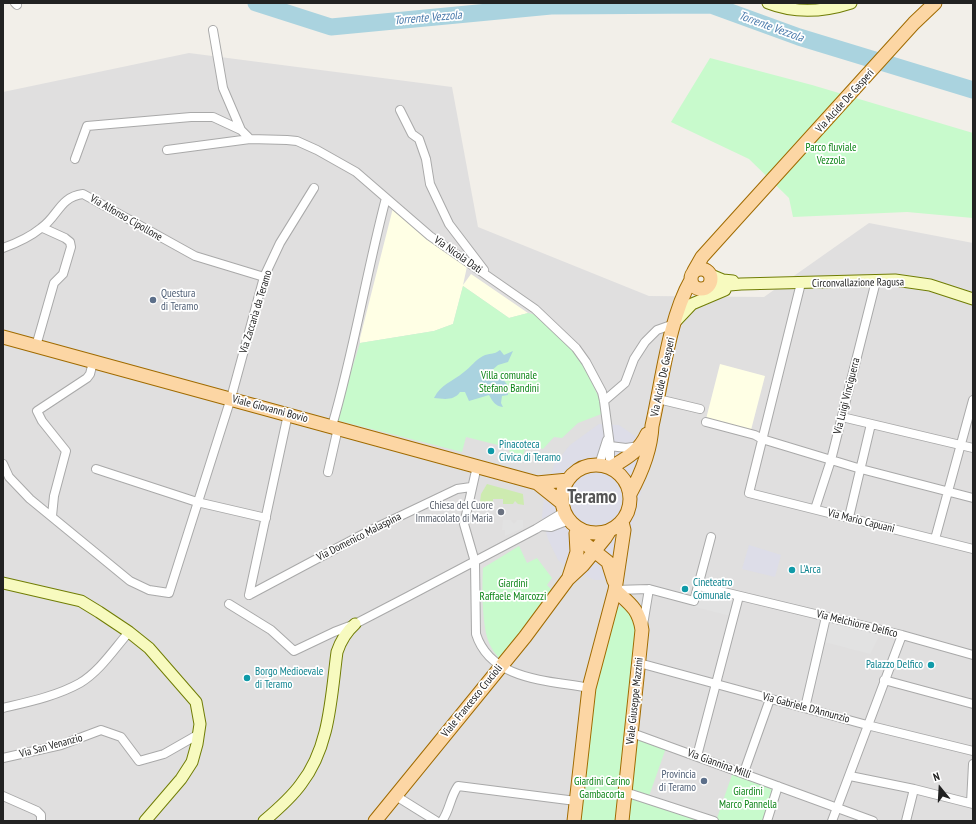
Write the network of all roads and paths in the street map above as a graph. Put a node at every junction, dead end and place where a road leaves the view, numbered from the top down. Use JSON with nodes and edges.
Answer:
{"nodes":[{"id":1,"x":768,"y":3,"type":"edge"},
{"id":2,"x":852,"y":3,"type":"edge"},
{"id":3,"x":935,"y":3,"type":"edge"},
{"id":4,"x":213,"y":30,"type":"dead end"},
{"id":5,"x":400,"y":110,"type":"dead end"},
{"id":6,"x":241,"y":130,"type":"junction"},
{"id":7,"x":250,"y":139,"type":"junction"},
{"id":8,"x":167,"y":150,"type":"dead end"},
{"id":9,"x":75,"y":159,"type":"dead end"},
{"id":10,"x":314,"y":188,"type":"dead end"},
{"id":11,"x":386,"y":198,"type":"junction"},
{"id":12,"x":43,"y":228,"type":"junction"},
{"id":13,"x":3,"y":248,"type":"edge"},
{"id":14,"x":488,"y":276,"type":"junction"},
{"id":15,"x":264,"y":277,"type":"junction"},
{"id":16,"x":701,"y":279,"type":"junction"},
{"id":17,"x":876,"y":281,"type":"junction"},
{"id":18,"x":801,"y":283,"type":"junction"},
{"id":19,"x":741,"y":284,"type":"junction"},
{"id":20,"x":973,"y":299,"type":"edge"},
{"id":21,"x":674,"y":324,"type":"junction"},
{"id":22,"x":3,"y":338,"type":"edge"},
{"id":23,"x":36,"y":346,"type":"junction"},
{"id":24,"x":92,"y":362,"type":"junction"},
{"id":25,"x":231,"y":398,"type":"junction"},
{"id":26,"x":658,"y":399,"type":"junction"},
{"id":27,"x":973,"y":400,"type":"edge"},
{"id":28,"x":604,"y":401,"type":"junction"},
{"id":29,"x":700,"y":409,"type":"dead end"},
{"id":30,"x":288,"y":414,"type":"junction"},
{"id":31,"x":842,"y":417,"type":"junction"},
{"id":32,"x":706,"y":422,"type":"dead end"},
{"id":33,"x":871,"y":424,"type":"junction"},
{"id":34,"x":652,"y":426,"type":"junction"},
{"id":35,"x":335,"y":427,"type":"junction"},
{"id":36,"x":609,"y":436,"type":"junction"},
{"id":37,"x":762,"y":439,"type":"junction"},
{"id":38,"x":642,"y":445,"type":"junction"},
{"id":39,"x":610,"y":446,"type":"junction"},
{"id":40,"x":960,"y":446,"type":"junction"},
{"id":41,"x":973,"y":448,"type":"edge"},
{"id":42,"x":831,"y":460,"type":"junction"},
{"id":43,"x":3,"y":464,"type":"edge"},
{"id":44,"x":477,"y":466,"type":"junction"},
{"id":45,"x":605,"y":466,"type":"junction"},
{"id":46,"x":96,"y":469,"type":"dead end"},
{"id":47,"x":861,"y":469,"type":"junction"},
{"id":48,"x":328,"y":472,"type":"dead end"},
{"id":49,"x":568,"y":480,"type":"junction"},
{"id":50,"x":537,"y":482,"type":"junction"},
{"id":51,"x":472,"y":487,"type":"junction"},
{"id":52,"x":948,"y":492,"type":"junction"},
{"id":53,"x":630,"y":494,"type":"junction"},
{"id":54,"x":973,"y":498,"type":"edge"},
{"id":55,"x":197,"y":502,"type":"junction"},
{"id":56,"x":815,"y":509,"type":"junction"},
{"id":57,"x":52,"y":516,"type":"junction"},
{"id":58,"x":849,"y":517,"type":"junction"},
{"id":59,"x":266,"y":518,"type":"junction"},
{"id":60,"x":569,"y":520,"type":"junction"},
{"id":61,"x":622,"y":522,"type":"junction"},
{"id":62,"x":610,"y":530,"type":"junction"},
{"id":63,"x":711,"y":536,"type":"dead end"},
{"id":64,"x":935,"y":539,"type":"junction"},
{"id":65,"x":973,"y":549,"type":"edge"},
{"id":66,"x":594,"y":552,"type":"junction"},
{"id":67,"x":475,"y":562,"type":"junction"},
{"id":68,"x":568,"y":579,"type":"junction"},
{"id":69,"x":3,"y":583,"type":"edge"},
{"id":70,"x":698,"y":586,"type":"junction"},
{"id":71,"x":615,"y":587,"type":"junction"},
{"id":72,"x":649,"y":589,"type":"junction"},
{"id":73,"x":739,"y":596,"type":"junction"},
{"id":74,"x":229,"y":604,"type":"dead end"},
{"id":75,"x":634,"y":608,"type":"junction"},
{"id":76,"x":609,"y":614,"type":"junction"},
{"id":77,"x":826,"y":617,"type":"junction"},
{"id":78,"x":355,"y":624,"type":"junction"},
{"id":79,"x":642,"y":630,"type":"junction"},
{"id":80,"x":129,"y":632,"type":"junction"},
{"id":81,"x":902,"y":635,"type":"junction"},
{"id":82,"x":973,"y":655,"type":"edge"},
{"id":83,"x":639,"y":662,"type":"junction"},
{"id":84,"x":500,"y":666,"type":"junction"},
{"id":85,"x":884,"y":680,"type":"junction"},
{"id":86,"x":716,"y":683,"type":"junction"},
{"id":87,"x":589,"y":688,"type":"junction"},
{"id":88,"x":770,"y":699,"type":"junction"},
{"id":89,"x":973,"y":704,"type":"edge"},
{"id":90,"x":3,"y":708,"type":"edge"},
{"id":91,"x":805,"y":708,"type":"junction"},
{"id":92,"x":867,"y":725,"type":"junction"},
{"id":93,"x":632,"y":733,"type":"junction"},
{"id":94,"x":199,"y":734,"type":"junction"},
{"id":95,"x":973,"y":751,"type":"edge"},
{"id":96,"x":697,"y":756,"type":"junction"},
{"id":97,"x":3,"y":758,"type":"edge"},
{"id":98,"x":973,"y":764,"type":"edge"},
{"id":99,"x":744,"y":772,"type":"junction"},
{"id":100,"x":850,"y":776,"type":"junction"},
{"id":101,"x":778,"y":786,"type":"junction"},
{"id":102,"x":914,"y":789,"type":"junction"},
{"id":103,"x":625,"y":792,"type":"junction"},
{"id":104,"x":3,"y":796,"type":"edge"},
{"id":105,"x":396,"y":796,"type":"junction"},
{"id":106,"x":576,"y":801,"type":"junction"},
{"id":107,"x":972,"y":803,"type":"edge"},
{"id":108,"x":837,"y":808,"type":"junction"},
{"id":109,"x":41,"y":821,"type":"edge"},
{"id":110,"x":145,"y":821,"type":"edge"},
{"id":111,"x":264,"y":821,"type":"edge"},
{"id":112,"x":375,"y":821,"type":"edge"},
{"id":113,"x":436,"y":821,"type":"edge"},
{"id":114,"x":442,"y":821,"type":"edge"},
{"id":115,"x":574,"y":821,"type":"edge"},
{"id":116,"x":622,"y":821,"type":"edge"},
{"id":117,"x":714,"y":821,"type":"edge"},
{"id":118,"x":767,"y":821,"type":"edge"},
{"id":119,"x":832,"y":821,"type":"edge"},
{"id":120,"x":873,"y":821,"type":"edge"},
{"id":121,"x":906,"y":821,"type":"edge"}],
"edges":[{"from":1,"to":2,"type":"street"},
{"from":3,"to":16,"type":"main road","name":"Via Alcide De Gasperi"},
{"from":4,"to":6,"type":"street"},
{"from":5,"to":14,"type":"street"},
{"from":6,"to":7,"type":"street"},
{"from":6,"to":9,"type":"street"},
{"from":7,"to":8,"type":"street","name":"Via Nicola Dati"},
{"from":7,"to":11,"type":"street","name":"Via Nicola Dati"},
{"from":10,"to":15,"type":"street","name":"Via Zaccaria da Teramo"},
{"from":11,"to":14,"type":"street","name":"Via Nicola Dati"},
{"from":11,"to":35,"type":"street"},
{"from":12,"to":13,"type":"street"},
{"from":12,"to":15,"type":"street","name":"Via Alfonso Cipollone"},
{"from":12,"to":23,"type":"street"},
{"from":14,"to":28,"type":"street","name":"Via Nicola Dati"},
{"from":15,"to":25,"type":"street","name":"Via Zaccaria da Teramo"},
{"from":16,"to":19,"type":"street","name":"Circonvallazione Ragusa"},
{"from":16,"to":21,"type":"main road","name":"Via Alcide De Gasperi"},
{"from":17,"to":18,"type":"street","name":"Circonvallazione Ragusa"},
{"from":17,"to":20,"type":"street","name":"Circonvallazione Ragusa"},
{"from":17,"to":31,"type":"street","name":"Via Luigi Vinciguerra"},
{"from":18,"to":19,"type":"street","name":"Circonvallazione Ragusa"},
{"from":18,"to":37,"type":"street"},
{"from":19,"to":21,"type":"street","name":"Circonvallazione Ragusa"},
{"from":21,"to":26,"type":"main road","name":"Via Alcide De Gasperi"},
{"from":21,"to":28,"type":"street"},
{"from":22,"to":23,"type":"main road","name":"Viale Giovanni Bovio"},
{"from":23,"to":24,"type":"main road","name":"Viale Giovanni Bovio"},
{"from":24,"to":25,"type":"main road","name":"Viale Giovanni Bovio"},
{"from":24,"to":57,"type":"street"},
{"from":25,"to":30,"type":"main road","name":"Viale Giovanni Bovio"},
{"from":25,"to":55,"type":"street","name":"Via Zaccaria da Teramo"},
{"from":26,"to":29,"type":"street"},
{"from":26,"to":34,"type":"main road","name":"Via Alcide De Gasperi"},
{"from":27,"to":40,"type":"street"},
{"from":28,"to":36,"type":"street","name":"Via Nicola Dati"},
{"from":30,"to":35,"type":"main road","name":"Viale Giovanni Bovio"},
{"from":30,"to":59,"type":"street"},
{"from":31,"to":33,"type":"street"},
{"from":31,"to":42,"type":"street","name":"Via Luigi Vinciguerra"},
{"from":32,"to":37,"type":"street"},
{"from":33,"to":40,"type":"street"},
{"from":33,"to":47,"type":"street"},
{"from":34,"to":38,"type":"main road"},
{"from":34,"to":53,"type":"main road"},
{"from":35,"to":44,"type":"main road","name":"Viale Giovanni Bovio"},
{"from":35,"to":48,"type":"street"},
{"from":36,"to":39,"type":"street","name":"Via Nicola Dati"},
{"from":36,"to":45,"type":"street","name":"Via Nicola Dati"},
{"from":37,"to":42,"type":"street"},
{"from":37,"to":56,"type":"street","name":"Via Mario Capuani"},
{"from":38,"to":39,"type":"street"},
{"from":38,"to":45,"type":"main road"},
{"from":39,"to":45,"type":"street","name":"Via Nicola Dati"},
{"from":40,"to":41,"type":"street"},
{"from":40,"to":52,"type":"street"},
{"from":42,"to":47,"type":"street"},
{"from":42,"to":56,"type":"street","name":"Via Luigi Vinciguerra"},
{"from":43,"to":57,"type":"street"},
{"from":44,"to":50,"type":"main road","name":"Viale Giovanni Bovio"},
{"from":44,"to":51,"type":"street"},
{"from":45,"to":49,"type":"main road"},
{"from":45,"to":53,"type":"main road"},
{"from":46,"to":55,"type":"street"},
{"from":47,"to":52,"type":"street"},
{"from":47,"to":58,"type":"street"},
{"from":49,"to":50,"type":"main road"},
{"from":49,"to":60,"type":"main road"},
{"from":50,"to":60,"type":"main road","name":"Viale Giuseppe Mazzini"},
{"from":51,"to":59,"type":"street","name":"Via Domenico Malaspina"},
{"from":51,"to":67,"type":"street"},
{"from":52,"to":54,"type":"street"},
{"from":52,"to":64,"type":"street"},
{"from":53,"to":61,"type":"main road"},
{"from":55,"to":57,"type":"street","name":"Via Zaccaria da Teramo"},
{"from":55,"to":59,"type":"street"},
{"from":56,"to":58,"type":"street","name":"Via Mario Capuani"},
{"from":58,"to":64,"type":"street","name":"Via Mario Capuani"},
{"from":60,"to":62,"type":"main road"},
{"from":60,"to":66,"type":"main road","name":"Viale Giuseppe Mazzini"},
{"from":60,"to":67,"type":"street"},
{"from":60,"to":68,"type":"main road","name":"Viale Francesco Crucioli"},
{"from":61,"to":62,"type":"main road"},
{"from":61,"to":71,"type":"main road"},
{"from":62,"to":66,"type":"main road","name":"Viale Francesco Crucioli"},
{"from":63,"to":70,"type":"street"},
{"from":64,"to":65,"type":"street","name":"Via Mario Capuani"},
{"from":66,"to":68,"type":"main road","name":"Viale Francesco Crucioli"},
{"from":66,"to":71,"type":"main road","name":"Viale Giuseppe Mazzini"},
{"from":67,"to":78,"type":"street"},
{"from":67,"to":84,"type":"street"},
{"from":68,"to":84,"type":"main road","name":"Viale Francesco Crucioli"},
{"from":69,"to":80,"type":"street"},
{"from":70,"to":72,"type":"street"},
{"from":70,"to":73,"type":"street","name":"Via Melchiorre Delfico"},
{"from":71,"to":72,"type":"street"},
{"from":71,"to":75,"type":"main road","name":"Viale Giuseppe Mazzini"},
{"from":71,"to":76,"type":"main road"},
{"from":72,"to":79,"type":"street"},
{"from":73,"to":77,"type":"street","name":"Via Melchiorre Delfico"},
{"from":73,"to":86,"type":"street"},
{"from":74,"to":78,"type":"street"},
{"from":75,"to":76,"type":"main road"},
{"from":75,"to":79,"type":"main road","name":"Viale Giuseppe Mazzini"},
{"from":76,"to":87,"type":"main road"},
{"from":77,"to":81,"type":"street","name":"Via Melchiorre Delfico"},
{"from":77,"to":91,"type":"street"},
{"from":78,"to":111,"type":"street"},
{"from":79,"to":83,"type":"main road","name":"Viale Giuseppe Mazzini"},
{"from":80,"to":90,"type":"street"},
{"from":80,"to":94,"type":"street"},
{"from":81,"to":82,"type":"street","name":"Via Melchiorre Delfico"},
{"from":81,"to":85,"type":"street"},
{"from":83,"to":86,"type":"street","name":"Via Gabriele D'Annunzio"},
{"from":83,"to":93,"type":"main road","name":"Viale Giuseppe Mazzini"},
{"from":84,"to":87,"type":"street"},
{"from":84,"to":105,"type":"main road","name":"Viale Francesco Crucioli"},
{"from":85,"to":89,"type":"street"},
{"from":85,"to":92,"type":"street"},
{"from":86,"to":88,"type":"street","name":"Via Gabriele D'Annunzio"},
{"from":86,"to":96,"type":"street"},
{"from":87,"to":106,"type":"main road"},
{"from":88,"to":91,"type":"street","name":"Via Gabriele D'Annunzio"},
{"from":88,"to":99,"type":"street"},
{"from":91,"to":92,"type":"street","name":"Via Gabriele D'Annunzio"},
{"from":92,"to":95,"type":"street","name":"Via Gabriele D'Annunzio"},
{"from":92,"to":100,"type":"street"},
{"from":93,"to":96,"type":"street","name":"Via Giannina Milli"},
{"from":93,"to":103,"type":"main road","name":"Viale Giuseppe Mazzini"},
{"from":94,"to":97,"type":"street","name":"Via San Venanzio"},
{"from":94,"to":110,"type":"street"},
{"from":96,"to":99,"type":"street","name":"Via Giannina Milli"},
{"from":98,"to":107,"type":"street"},
{"from":99,"to":101,"type":"street","name":"Via Giannina Milli"},
{"from":100,"to":102,"type":"street"},
{"from":100,"to":108,"type":"street"},
{"from":101,"to":108,"type":"street","name":"Via Giannina Milli"},
{"from":101,"to":118,"type":"street"},
{"from":102,"to":107,"type":"street"},
{"from":102,"to":121,"type":"street"},
{"from":103,"to":116,"type":"main road","name":"Viale Giuseppe Mazzini"},
{"from":103,"to":117,"type":"street"},
{"from":104,"to":109,"type":"street"},
{"from":105,"to":112,"type":"main road","name":"Viale Francesco Crucioli"},
{"from":105,"to":113,"type":"street"},
{"from":106,"to":114,"type":"street"},
{"from":106,"to":115,"type":"main road"},
{"from":108,"to":119,"type":"street"},
{"from":108,"to":120,"type":"street","name":"Via Giannina Milli"}]}
